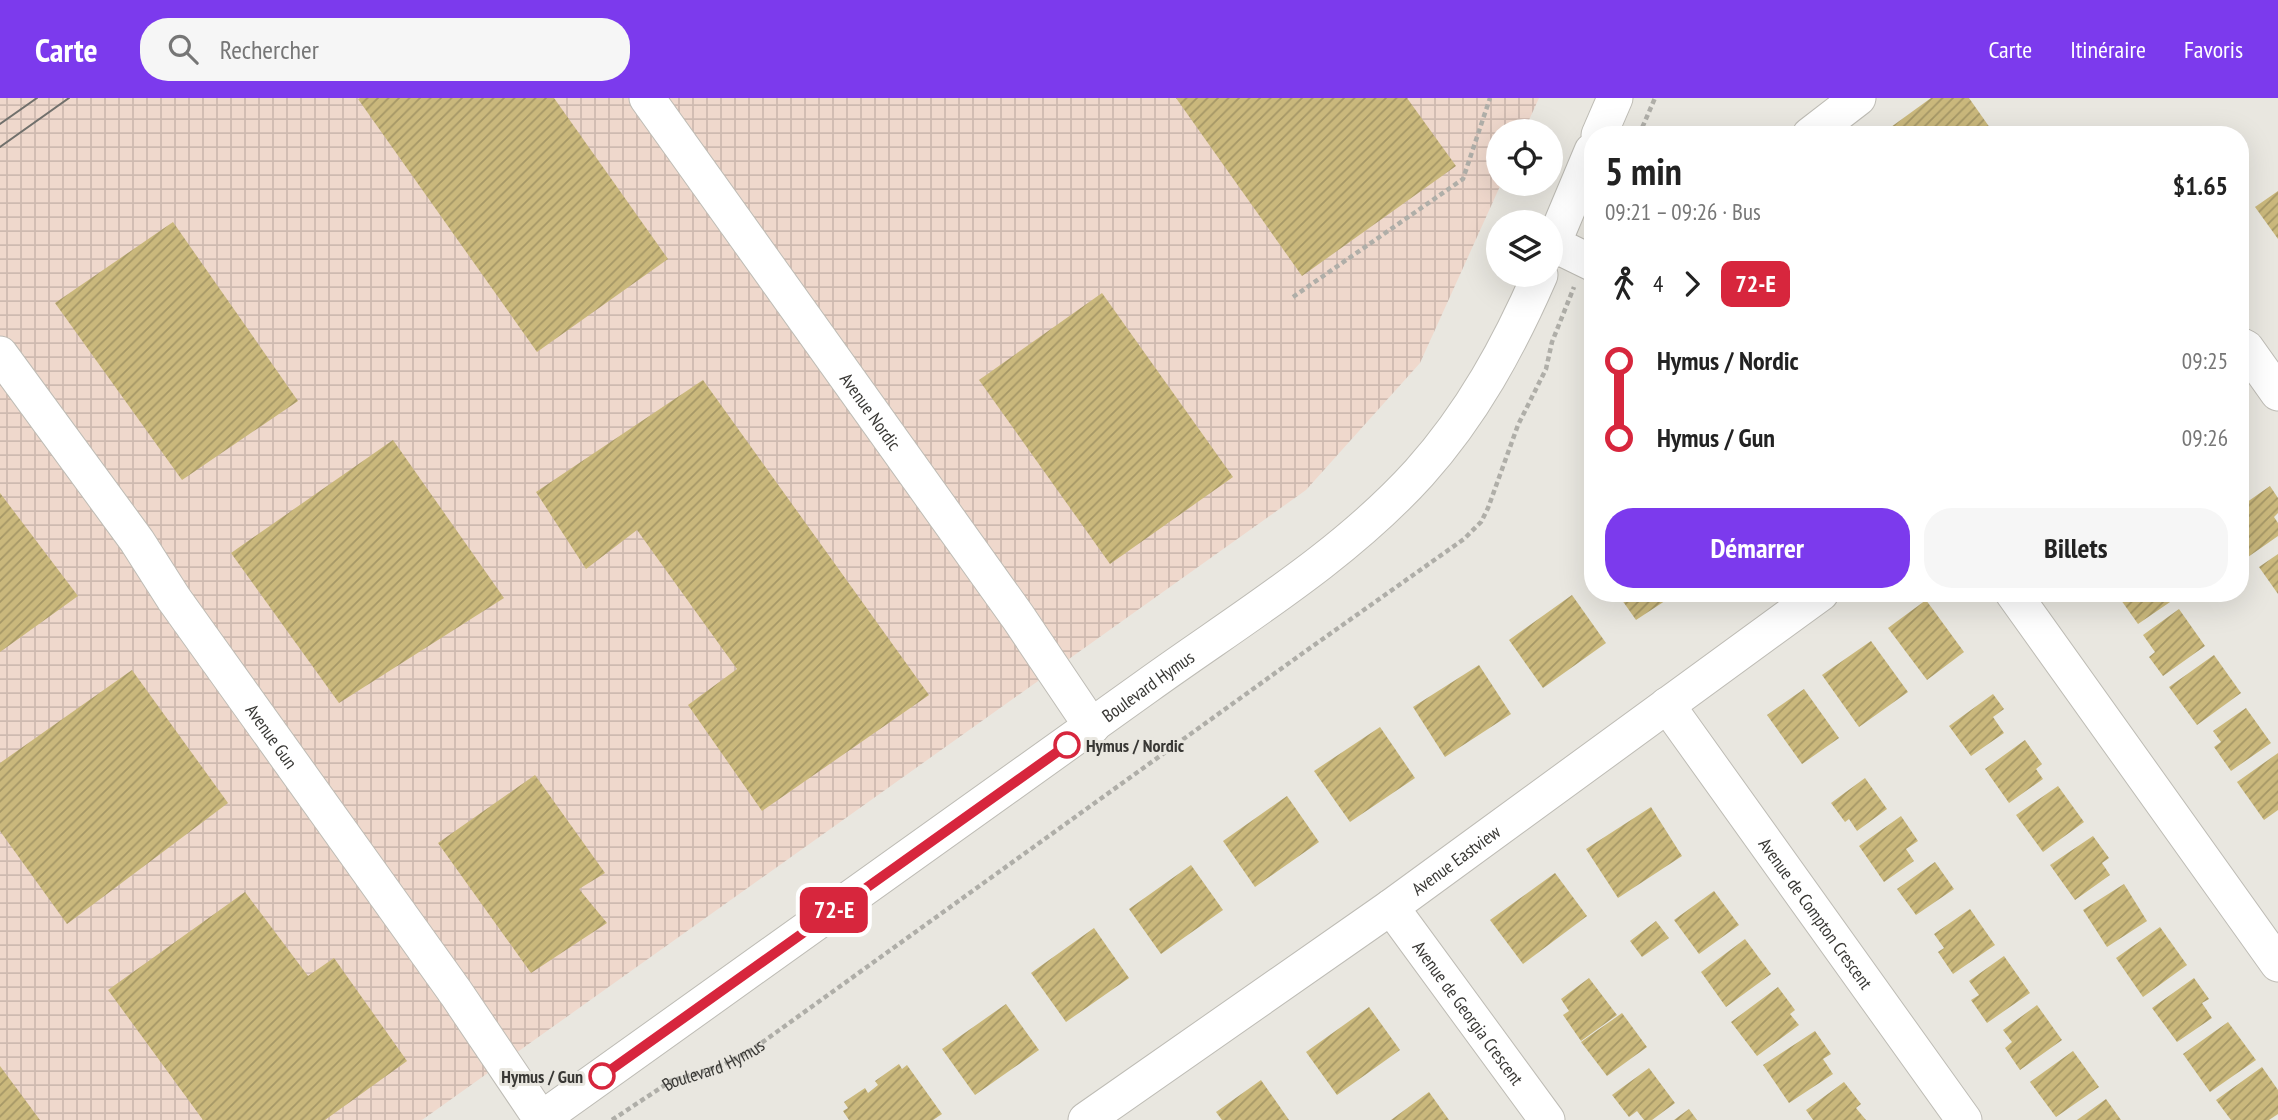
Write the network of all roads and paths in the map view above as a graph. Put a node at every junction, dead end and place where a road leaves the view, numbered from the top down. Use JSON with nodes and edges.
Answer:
{"nodes":[{"id":1,"x":647,"y":98,"type":"edge"},
{"id":2,"x":1490,"y":98,"type":"edge"},
{"id":3,"x":1615,"y":98,"type":"edge"},
{"id":4,"x":1655,"y":98,"type":"edge"},
{"id":5,"x":1858,"y":98,"type":"edge"},
{"id":6,"x":1603,"y":126,"type":"edge"},
{"id":7,"x":1643,"y":126,"type":"edge"},
{"id":8,"x":1822,"y":126,"type":"edge"},
{"id":9,"x":1584,"y":170,"type":"edge"},
{"id":10,"x":1563,"y":221,"type":"edge"},
{"id":11,"x":1563,"y":262,"type":"edge"},
{"id":12,"x":1584,"y":268,"type":"edge"},
{"id":13,"x":1584,"y":273,"type":"edge"},
{"id":14,"x":1534,"y":287,"type":"edge"},
{"id":15,"x":1293,"y":297,"type":"dead end"},
{"id":16,"x":0,"y":354,"type":"edge"},
{"id":17,"x":2249,"y":355,"type":"edge"},
{"id":18,"x":2278,"y":393,"type":"edge"},
{"id":19,"x":1809,"y":602,"type":"edge"},
{"id":20,"x":2019,"y":602,"type":"edge"},
{"id":21,"x":1668,"y":705,"type":"junction"},
{"id":22,"x":1092,"y":727,"type":"junction"},
{"id":23,"x":1391,"y":907,"type":"junction"},
{"id":24,"x":2278,"y":964,"type":"edge"},
{"id":25,"x":1105,"y":1115,"type":"edge"},
{"id":26,"x":541,"y":1120,"type":"edge"},
{"id":27,"x":612,"y":1120,"type":"edge"},
{"id":28,"x":1547,"y":1120,"type":"edge"},
{"id":29,"x":1964,"y":1120,"type":"edge"}],
"edges":[{"from":1,"to":22,"type":"street","name":"Avenue Nordic"},
{"from":2,"to":15,"type":"path"},
{"from":3,"to":6,"type":"street"},
{"from":4,"to":7,"type":"path"},
{"from":5,"to":8,"type":"street"},
{"from":9,"to":10,"type":"street","name":"Boulevard Hymus"},
{"from":11,"to":12,"type":"street"},
{"from":13,"to":27,"type":"path","name":"Boulevard Hymus"},
{"from":14,"to":22,"type":"street","name":"Boulevard Hymus"},
{"from":16,"to":26,"type":"street","name":"Avenue Gun"},
{"from":17,"to":18,"type":"street"},
{"from":19,"to":21,"type":"street","name":"Avenue Eastview"},
{"from":20,"to":24,"type":"street"},
{"from":21,"to":23,"type":"street","name":"Avenue Eastview"},
{"from":21,"to":29,"type":"street","name":"Avenue de Compton Crescent"},
{"from":22,"to":26,"type":"street","name":"Boulevard Hymus"},
{"from":23,"to":25,"type":"street","name":"Avenue Eastview"},
{"from":23,"to":28,"type":"street","name":"Avenue de Georgia Crescent"}]}
